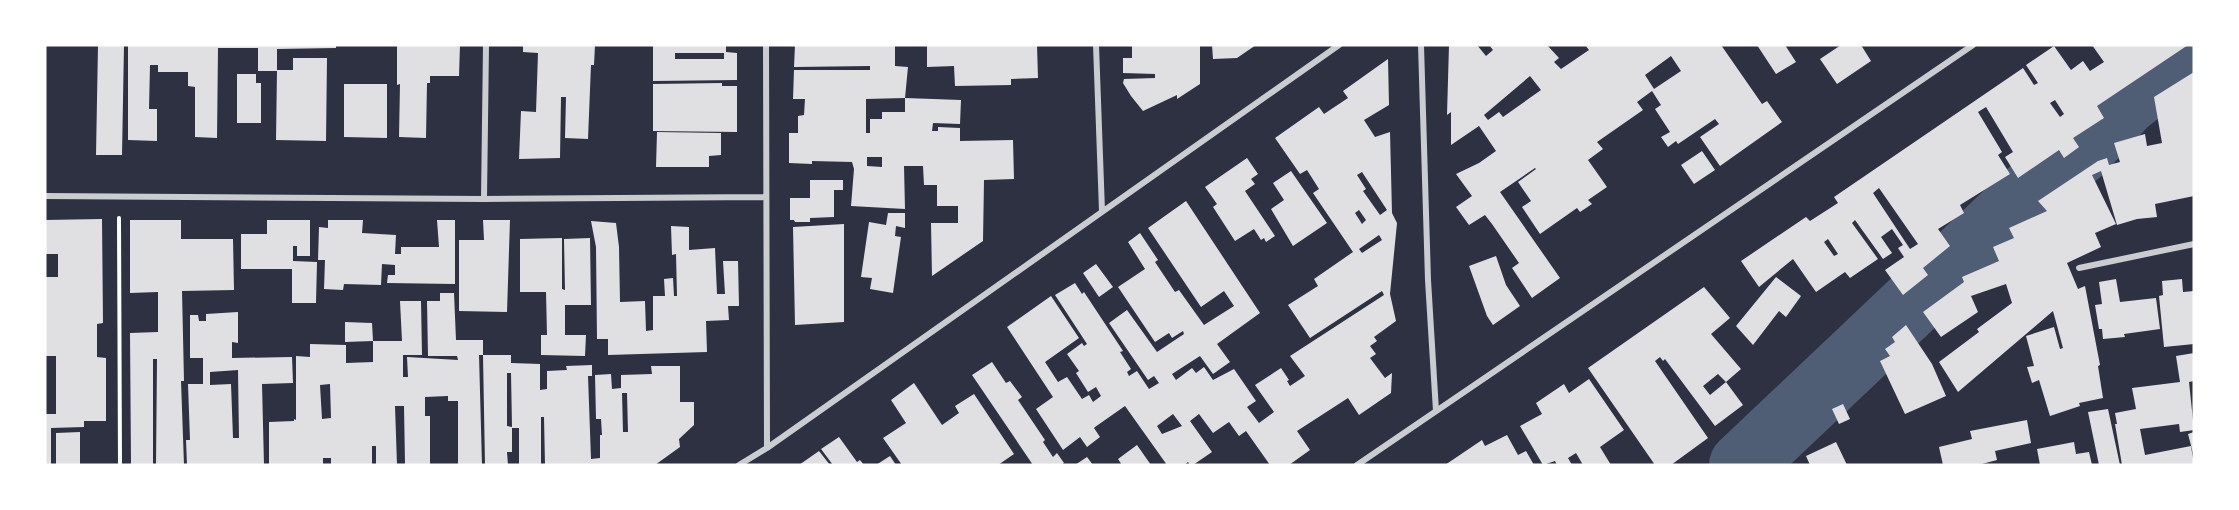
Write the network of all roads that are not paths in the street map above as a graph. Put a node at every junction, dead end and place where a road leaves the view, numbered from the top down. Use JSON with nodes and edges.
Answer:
{"nodes":[{"id":1,"x":486,"y":45,"type":"edge"},
{"id":2,"x":766,"y":45,"type":"edge"},
{"id":3,"x":1096,"y":45,"type":"edge"},
{"id":4,"x":1339,"y":45,"type":"edge"},
{"id":5,"x":1421,"y":45,"type":"edge"},
{"id":6,"x":1973,"y":45,"type":"edge"},
{"id":7,"x":45,"y":196,"type":"edge"},
{"id":8,"x":766,"y":198,"type":"junction"},
{"id":9,"x":483,"y":199,"type":"junction"},
{"id":10,"x":1102,"y":210,"type":"junction"},
{"id":11,"x":2194,"y":244,"type":"edge"},
{"id":12,"x":2079,"y":268,"type":"dead end"},
{"id":13,"x":1436,"y":411,"type":"junction"},
{"id":14,"x":767,"y":448,"type":"junction"},
{"id":15,"x":739,"y":465,"type":"edge"},
{"id":16,"x":1357,"y":465,"type":"edge"}],
"edges":[{"from":1,"to":9,"type":"street"},
{"from":2,"to":8,"type":"street"},
{"from":3,"to":10,"type":"street"},
{"from":4,"to":10,"type":"street"},
{"from":5,"to":13,"type":"street"},
{"from":6,"to":13,"type":"street"},
{"from":7,"to":9,"type":"street"},
{"from":8,"to":9,"type":"street"},
{"from":8,"to":14,"type":"street"},
{"from":10,"to":14,"type":"street"},
{"from":11,"to":12,"type":"street"},
{"from":13,"to":16,"type":"street"},
{"from":14,"to":15,"type":"street"}]}
